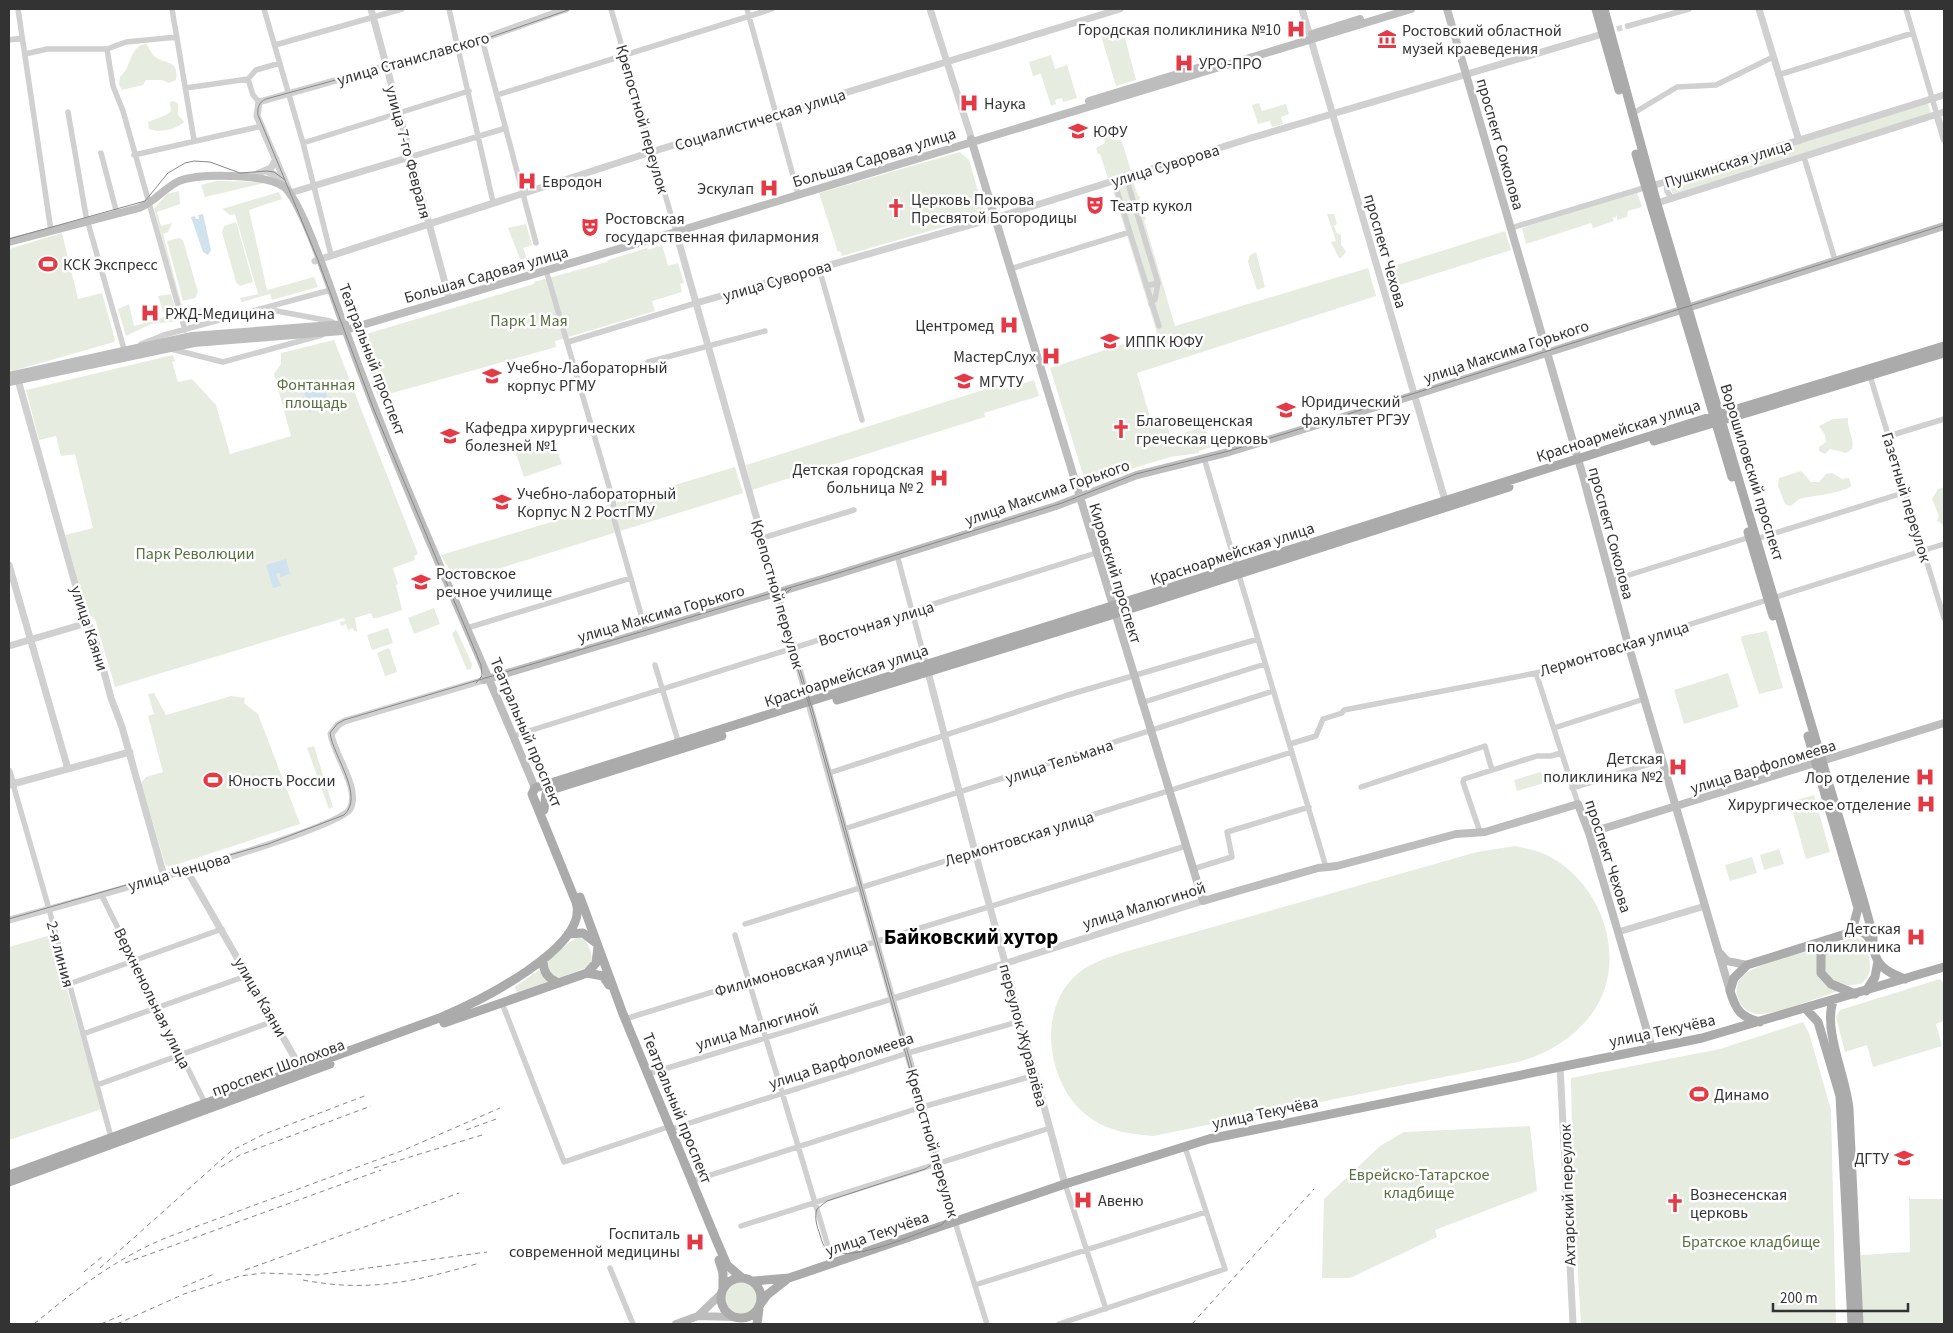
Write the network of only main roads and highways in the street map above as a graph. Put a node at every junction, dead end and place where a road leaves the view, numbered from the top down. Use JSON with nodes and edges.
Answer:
{"nodes":[{"id":1,"x":1393,"y":9,"type":"edge"},
{"id":2,"x":1411,"y":9,"type":"edge"},
{"id":3,"x":1447,"y":9,"type":"edge"},
{"id":4,"x":1596,"y":9,"type":"edge"},
{"id":5,"x":1604,"y":9,"type":"edge"},
{"id":6,"x":1610,"y":31,"type":"junction"},
{"id":7,"x":1310,"y":37,"type":"junction"},
{"id":8,"x":972,"y":140,"type":"junction"},
{"id":9,"x":1649,"y":187,"type":"junction"},
{"id":10,"x":1944,"y":226,"type":"edge"},
{"id":11,"x":675,"y":230,"type":"junction"},
{"id":12,"x":9,"y":242,"type":"edge"},
{"id":13,"x":317,"y":260,"type":"junction"},
{"id":14,"x":1684,"y":308,"type":"junction"},
{"id":15,"x":342,"y":328,"type":"junction"},
{"id":16,"x":1944,"y":346,"type":"edge"},
{"id":17,"x":1547,"y":352,"type":"junction"},
{"id":18,"x":1944,"y":353,"type":"edge"},
{"id":19,"x":73,"y":365,"type":"junction"},
{"id":20,"x":9,"y":376,"type":"edge"},
{"id":21,"x":9,"y":382,"type":"edge"},
{"id":22,"x":1717,"y":418,"type":"junction"},
{"id":23,"x":1578,"y":462,"type":"junction"},
{"id":24,"x":1079,"y":496,"type":"junction"},
{"id":25,"x":1238,"y":570,"type":"junction"},
{"id":26,"x":1113,"y":611,"type":"junction"},
{"id":27,"x":486,"y":679,"type":"junction"},
{"id":28,"x":810,"y":705,"type":"junction"},
{"id":29,"x":1944,"y":723,"type":"edge"},
{"id":30,"x":1819,"y":762,"type":"junction"},
{"id":31,"x":533,"y":791,"type":"junction"},
{"id":32,"x":1578,"y":804,"type":"joint"},
{"id":33,"x":1676,"y":807,"type":"junction"},
{"id":34,"x":544,"y":810,"type":"junction"},
{"id":35,"x":1589,"y":833,"type":"junction"},
{"id":36,"x":1203,"y":901,"type":"joint"},
{"id":37,"x":1852,"y":932,"type":"junction"},
{"id":38,"x":567,"y":934,"type":"junction"},
{"id":39,"x":1836,"y":937,"type":"junction"},
{"id":40,"x":1873,"y":944,"type":"junction"},
{"id":41,"x":598,"y":946,"type":"junction"},
{"id":42,"x":1717,"y":950,"type":"junction"},
{"id":43,"x":543,"y":959,"type":"junction"},
{"id":44,"x":1878,"y":961,"type":"junction"},
{"id":45,"x":1747,"y":965,"type":"junction"},
{"id":46,"x":1944,"y":967,"type":"edge"},
{"id":47,"x":587,"y":973,"type":"junction"},
{"id":48,"x":1905,"y":979,"type":"junction"},
{"id":49,"x":559,"y":983,"type":"junction"},
{"id":50,"x":1730,"y":991,"type":"junction"},
{"id":51,"x":1866,"y":991,"type":"junction"},
{"id":52,"x":1855,"y":994,"type":"junction"},
{"id":53,"x":1832,"y":1001,"type":"junction"},
{"id":54,"x":1806,"y":1009,"type":"junction"},
{"id":55,"x":1761,"y":1022,"type":"junction"},
{"id":56,"x":1652,"y":1048,"type":"junction"},
{"id":57,"x":303,"y":1071,"type":"junction"},
{"id":58,"x":668,"y":1128,"type":"junction"},
{"id":59,"x":9,"y":1175,"type":"edge"},
{"id":60,"x":9,"y":1182,"type":"edge"},
{"id":61,"x":742,"y":1278,"type":"junction"},
{"id":62,"x":789,"y":1278,"type":"junction"},
{"id":63,"x":754,"y":1282,"type":"junction"},
{"id":64,"x":722,"y":1292,"type":"junction"},
{"id":65,"x":760,"y":1306,"type":"junction"},
{"id":66,"x":698,"y":1316,"type":"junction"},
{"id":67,"x":736,"y":1317,"type":"junction"},
{"id":68,"x":676,"y":1324,"type":"edge"},
{"id":69,"x":745,"y":1324,"type":"edge"},
{"id":70,"x":757,"y":1324,"type":"edge"},
{"id":71,"x":1852,"y":1324,"type":"edge"},
{"id":72,"x":1859,"y":1324,"type":"edge"}],
"edges":[{"from":1,"to":7,"type":"main road","name":"Большая Садовая улица"},
{"from":2,"to":7,"type":"main road","name":"Большая Садовая улица"},
{"from":3,"to":17,"type":"main road","name":"проспект Соколова"},
{"from":4,"to":6,"type":"main road","name":"Ворошиловский проспект"},
{"from":5,"to":6,"type":"main road","name":"Ворошиловский проспект"},
{"from":6,"to":9,"type":"main road","name":"Ворошиловский проспект"},
{"from":6,"to":9,"type":"main road","name":"Ворошиловский проспект"},
{"from":7,"to":8,"type":"main road","name":"Большая Садовая улица"},
{"from":8,"to":11,"type":"main road","name":"Большая Садовая улица"},
{"from":8,"to":11,"type":"main road","name":"Большая Садовая улица"},
{"from":8,"to":24,"type":"main road","name":"Кировский проспект"},
{"from":9,"to":14,"type":"main road","name":"Ворошиловский проспект"},
{"from":10,"to":14,"type":"main road","name":"улица Максима Горького"},
{"from":11,"to":15,"type":"main road","name":"Большая Садовая улица"},
{"from":11,"to":15,"type":"main road","name":"Большая Садовая улица"},
{"from":12,"to":13,"type":"main road","name":"Театральный проспект"},
{"from":13,"to":15,"type":"main road","name":"Театральный проспект"},
{"from":13,"to":15,"type":"main road","name":"Театральный проспект"},
{"from":14,"to":17,"type":"main road","name":"улица Максима Горького"},
{"from":14,"to":22,"type":"main road","name":"Ворошиловский проспект"},
{"from":15,"to":19,"type":"main road"},
{"from":15,"to":19,"type":"main road"},
{"from":15,"to":27,"type":"main road","name":"Театральный проспект"},
{"from":15,"to":27,"type":"main road","name":"Театральный проспект"},
{"from":16,"to":22,"type":"main road","name":"Красноармейская улица"},
{"from":17,"to":23,"type":"main road","name":"проспект Соколова"},
{"from":17,"to":24,"type":"main road","name":"улица Максима Горького"},
{"from":18,"to":22,"type":"main road","name":"Красноармейская улица"},
{"from":19,"to":20,"type":"main road"},
{"from":19,"to":21,"type":"main road"},
{"from":22,"to":23,"type":"main road","name":"Красноармейская улица"},
{"from":22,"to":30,"type":"main road","name":"Ворошиловский проспект"},
{"from":23,"to":25,"type":"main road","name":"Красноармейская улица"},
{"from":23,"to":25,"type":"main road","name":"Красноармейская улица"},
{"from":23,"to":33,"type":"main road","name":"проспект Соколова"},
{"from":24,"to":26,"type":"main road","name":"Кировский проспект"},
{"from":24,"to":27,"type":"main road","name":"улица Максима Горького"},
{"from":25,"to":26,"type":"main road","name":"Красноармейская улица"},
{"from":26,"to":28,"type":"main road","name":"Красноармейская улица"},
{"from":26,"to":36,"type":"main road","name":"Кировский проспект"},
{"from":27,"to":31,"type":"main road","name":"Театральный проспект"},
{"from":27,"to":31,"type":"main road","name":"Театральный проспект"},
{"from":28,"to":31,"type":"main road","name":"Красноармейская улица"},
{"from":28,"to":34,"type":"main road","name":"Красноармейская улица"},
{"from":29,"to":30,"type":"main road","name":"улица Варфоломеева"},
{"from":30,"to":33,"type":"main road","name":"улица Варфоломеева"},
{"from":30,"to":37,"type":"main road","name":"Ворошиловский проспект"},
{"from":30,"to":40,"type":"main road","name":"Ворошиловский проспект"},
{"from":31,"to":34,"type":"main road","name":"Театральный проспект"},
{"from":31,"to":38,"type":"main road","name":"Театральный проспект"},
{"from":32,"to":35,"type":"main road","name":"проспект Чехова"},
{"from":32,"to":36,"type":"main road","name":"улица Малюгиной"},
{"from":33,"to":35,"type":"main road","name":"улица Варфоломеева"},
{"from":33,"to":42,"type":"main road","name":"проспект Соколова"},
{"from":34,"to":41,"type":"main road","name":"Театральный проспект"},
{"from":35,"to":56,"type":"main road","name":"проспект Чехова"},
{"from":37,"to":39,"type":"main road"},
{"from":37,"to":40,"type":"main road"},
{"from":38,"to":41,"type":"main road"},
{"from":38,"to":43,"type":"main road"},
{"from":39,"to":45,"type":"main road"},
{"from":39,"to":52,"type":"main road"},
{"from":40,"to":44,"type":"main road"},
{"from":41,"to":47,"type":"main road"},
{"from":41,"to":58,"type":"main road","name":"Театральный проспект"},
{"from":42,"to":45,"type":"main road"},
{"from":42,"to":50,"type":"main road","name":"проспект Соколова"},
{"from":43,"to":49,"type":"main road"},
{"from":43,"to":57,"type":"main road","name":"проспект Шолохова"},
{"from":44,"to":48,"type":"main road"},
{"from":44,"to":51,"type":"main road"},
{"from":45,"to":50,"type":"main road"},
{"from":46,"to":48,"type":"main road"},
{"from":47,"to":49,"type":"main road"},
{"from":47,"to":58,"type":"main road","name":"Театральный проспект"},
{"from":48,"to":51,"type":"main road"},
{"from":49,"to":57,"type":"main road","name":"проспект Шолохова"},
{"from":50,"to":55,"type":"main road"},
{"from":51,"to":52,"type":"main road"},
{"from":52,"to":53,"type":"main road","name":"улица Текучёва"},
{"from":53,"to":54,"type":"main road","name":"улица Текучёва"},
{"from":53,"to":72,"type":"main road"},
{"from":54,"to":55,"type":"main road","name":"улица Текучёва"},
{"from":54,"to":71,"type":"main road"},
{"from":55,"to":56,"type":"main road","name":"улица Текучёва"},
{"from":56,"to":62,"type":"main road","name":"улица Текучёва"},
{"from":57,"to":59,"type":"main road","name":"проспект Шолохова"},
{"from":57,"to":60,"type":"main road","name":"проспект Шолохова"},
{"from":58,"to":61,"type":"main road","name":"Театральный проспект"},
{"from":58,"to":64,"type":"main road","name":"Театральный проспект"},
{"from":61,"to":63,"type":"main road"},
{"from":61,"to":64,"type":"main road"},
{"from":62,"to":63,"type":"main road","name":"улица Текучёва"},
{"from":62,"to":65,"type":"main road","name":"улица Текучёва"},
{"from":63,"to":65,"type":"main road"},
{"from":64,"to":66,"type":"main road"},
{"from":64,"to":67,"type":"main road"},
{"from":65,"to":67,"type":"main road"},
{"from":65,"to":70,"type":"main road"},
{"from":66,"to":67,"type":"main road"},
{"from":66,"to":68,"type":"main road"},
{"from":67,"to":69,"type":"main road"}]}
